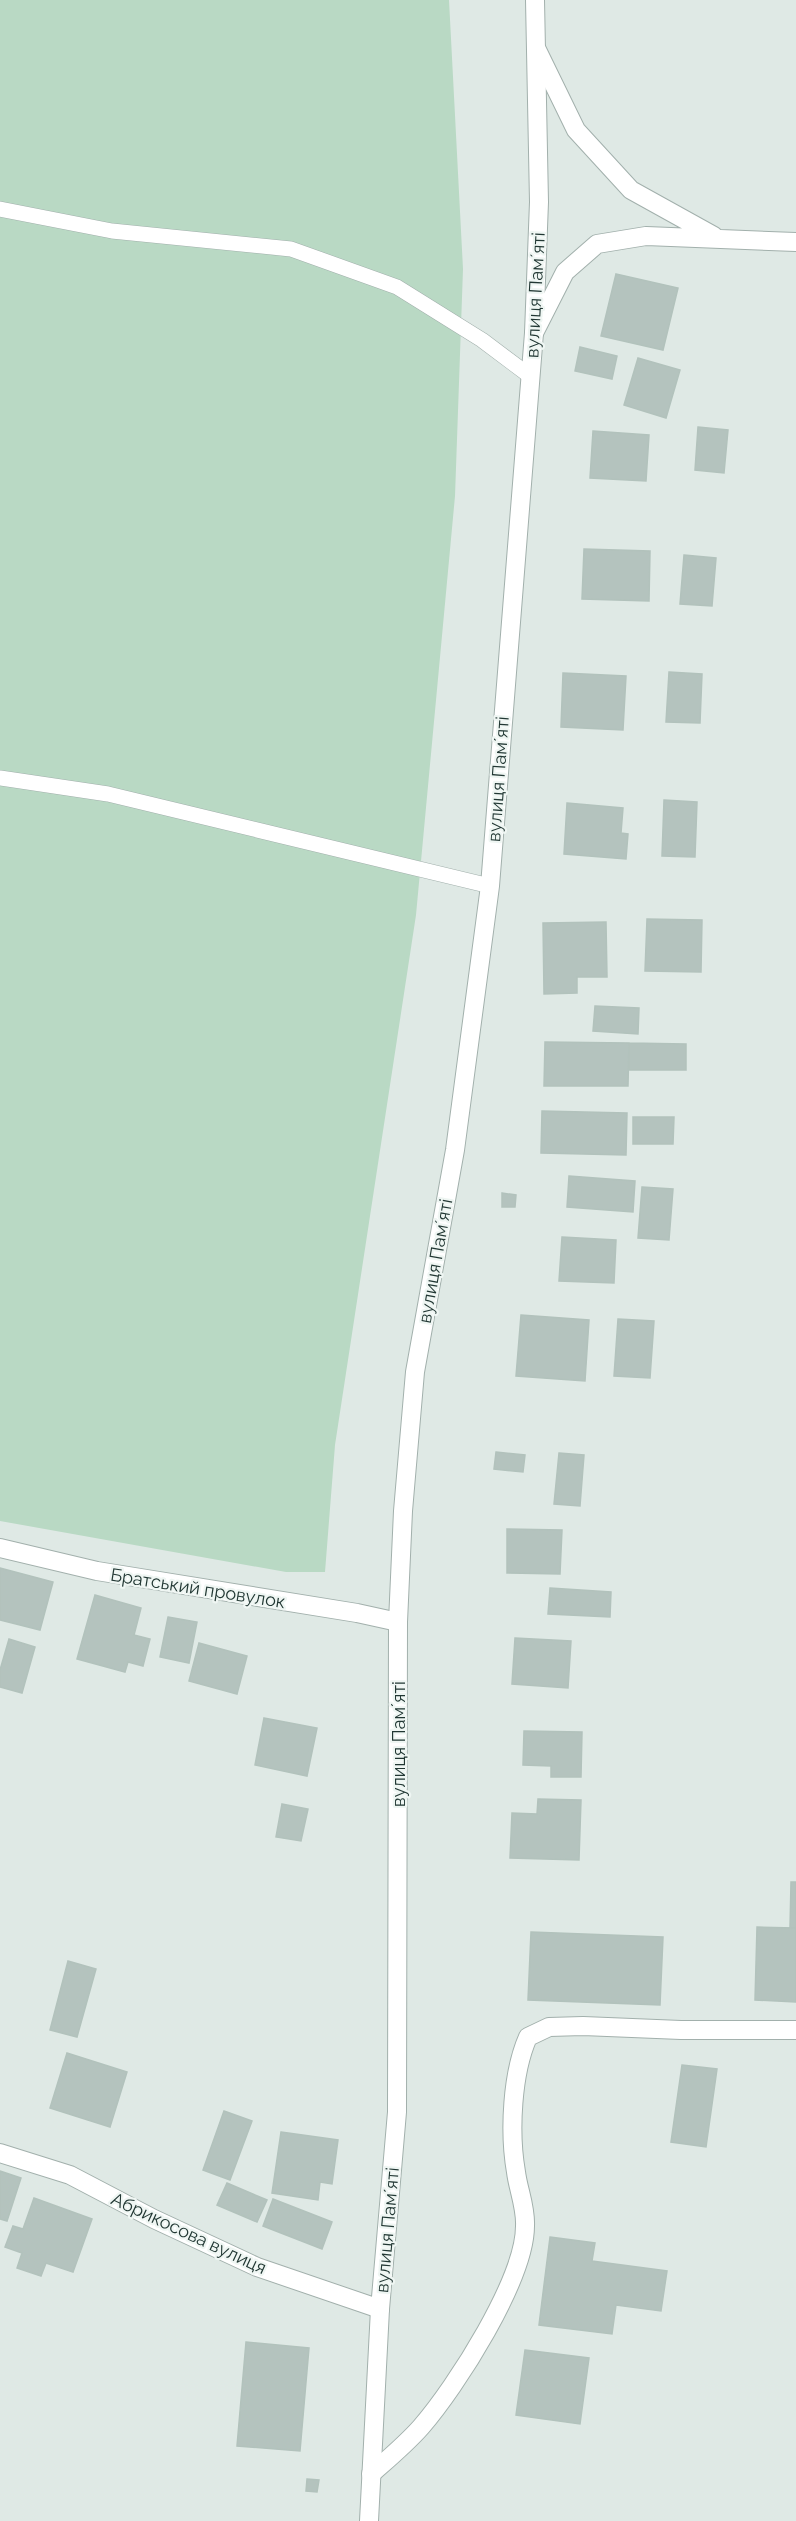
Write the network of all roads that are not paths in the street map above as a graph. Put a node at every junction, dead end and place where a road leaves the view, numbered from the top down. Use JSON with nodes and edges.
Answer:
{"nodes":[{"id":1,"x":535,"y":0,"type":"edge"},
{"id":2,"x":537,"y":50,"type":"junction"},
{"id":3,"x":0,"y":209,"type":"edge"},
{"id":4,"x":718,"y":238,"type":"junction"},
{"id":5,"x":796,"y":242,"type":"edge"},
{"id":6,"x":534,"y":333,"type":"junction"},
{"id":7,"x":530,"y":376,"type":"junction"},
{"id":8,"x":0,"y":778,"type":"edge"},
{"id":9,"x":490,"y":886,"type":"junction"},
{"id":10,"x":0,"y":1548,"type":"edge"},
{"id":11,"x":398,"y":1622,"type":"junction"},
{"id":12,"x":796,"y":2030,"type":"edge"},
{"id":13,"x":0,"y":2153,"type":"edge"},
{"id":14,"x":380,"y":2309,"type":"junction"},
{"id":15,"x":371,"y":2474,"type":"junction"},
{"id":16,"x":369,"y":2521,"type":"edge"}],
"edges":[{"from":1,"to":2,"type":"street","name":"вулиця Памʼяті"},
{"from":2,"to":4,"type":"street"},
{"from":2,"to":6,"type":"street","name":"вулиця Памʼяті"},
{"from":3,"to":7,"type":"lane"},
{"from":4,"to":5,"type":"street"},
{"from":4,"to":6,"type":"street"},
{"from":6,"to":7,"type":"street","name":"вулиця Памʼяті"},
{"from":7,"to":9,"type":"street","name":"вулиця Памʼяті"},
{"from":8,"to":9,"type":"lane"},
{"from":9,"to":11,"type":"street","name":"вулиця Памʼяті"},
{"from":10,"to":11,"type":"street","name":"Братський провулок"},
{"from":11,"to":14,"type":"street","name":"вулиця Памʼяті"},
{"from":12,"to":15,"type":"street"},
{"from":13,"to":14,"type":"street","name":"Абрикосова вулиця"},
{"from":14,"to":15,"type":"street","name":"вулиця Памʼяті"},
{"from":15,"to":16,"type":"street","name":"вулиця Памʼяті"}]}
